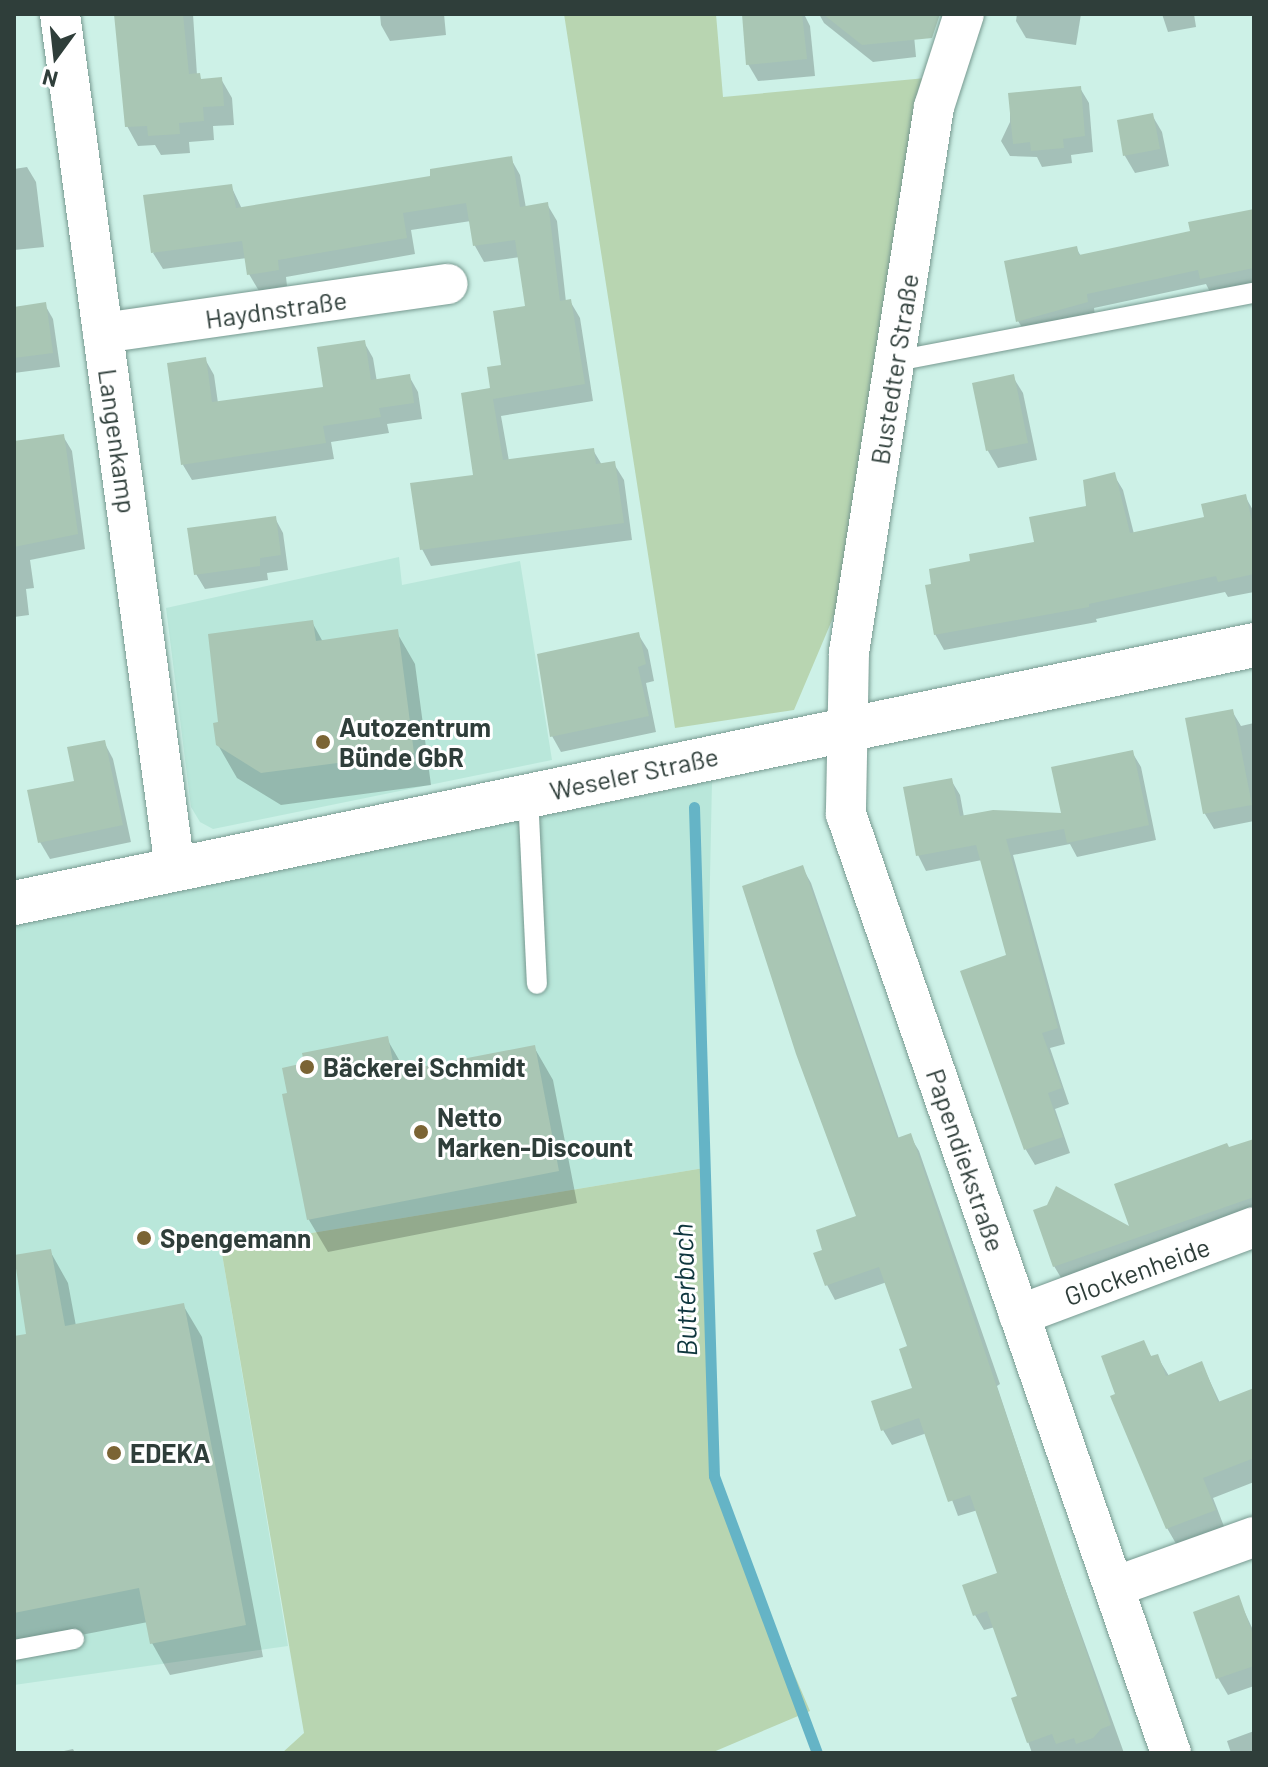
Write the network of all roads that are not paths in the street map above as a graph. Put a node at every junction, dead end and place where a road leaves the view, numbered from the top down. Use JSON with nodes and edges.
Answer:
{"nodes":[{"id":1,"x":60,"y":14,"type":"edge"},
{"id":2,"x":964,"y":14,"type":"edge"},
{"id":3,"x":448,"y":284,"type":"dead end"},
{"id":4,"x":1254,"y":293,"type":"edge"},
{"id":5,"x":103,"y":333,"type":"junction"},
{"id":6,"x":896,"y":361,"type":"junction"},
{"id":7,"x":1254,"y":645,"type":"edge"},
{"id":8,"x":847,"y":728,"type":"junction"},
{"id":9,"x":528,"y":795,"type":"junction"},
{"id":10,"x":175,"y":869,"type":"junction"},
{"id":11,"x":14,"y":903,"type":"edge"},
{"id":12,"x":537,"y":984,"type":"dead end"},
{"id":13,"x":1254,"y":1227,"type":"edge"},
{"id":14,"x":1019,"y":1315,"type":"junction"},
{"id":15,"x":1254,"y":1537,"type":"edge"},
{"id":16,"x":1114,"y":1587,"type":"junction"},
{"id":17,"x":74,"y":1639,"type":"dead end"},
{"id":18,"x":14,"y":1650,"type":"edge"},
{"id":19,"x":1171,"y":1753,"type":"edge"}],
"edges":[{"from":1,"to":5,"type":"street","name":"Langenkamp"},
{"from":2,"to":6,"type":"street","name":"Bustedter Straße"},
{"from":3,"to":5,"type":"street","name":"Haydnstraße"},
{"from":4,"to":6,"type":"lane"},
{"from":5,"to":10,"type":"street","name":"Langenkamp"},
{"from":6,"to":8,"type":"street","name":"Bustedter Straße"},
{"from":7,"to":8,"type":"street","name":"Weseler Straße"},
{"from":8,"to":9,"type":"street","name":"Weseler Straße"},
{"from":8,"to":14,"type":"street","name":"Papendiekstraße"},
{"from":9,"to":10,"type":"street","name":"Weseler Straße"},
{"from":9,"to":12,"type":"lane"},
{"from":10,"to":11,"type":"street","name":"Weseler Straße"},
{"from":13,"to":14,"type":"street","name":"Glockenheide"},
{"from":14,"to":16,"type":"street","name":"Papendiekstraße"},
{"from":15,"to":16,"type":"street"},
{"from":16,"to":19,"type":"street","name":"Papendiekstraße"},
{"from":17,"to":18,"type":"lane"}]}
